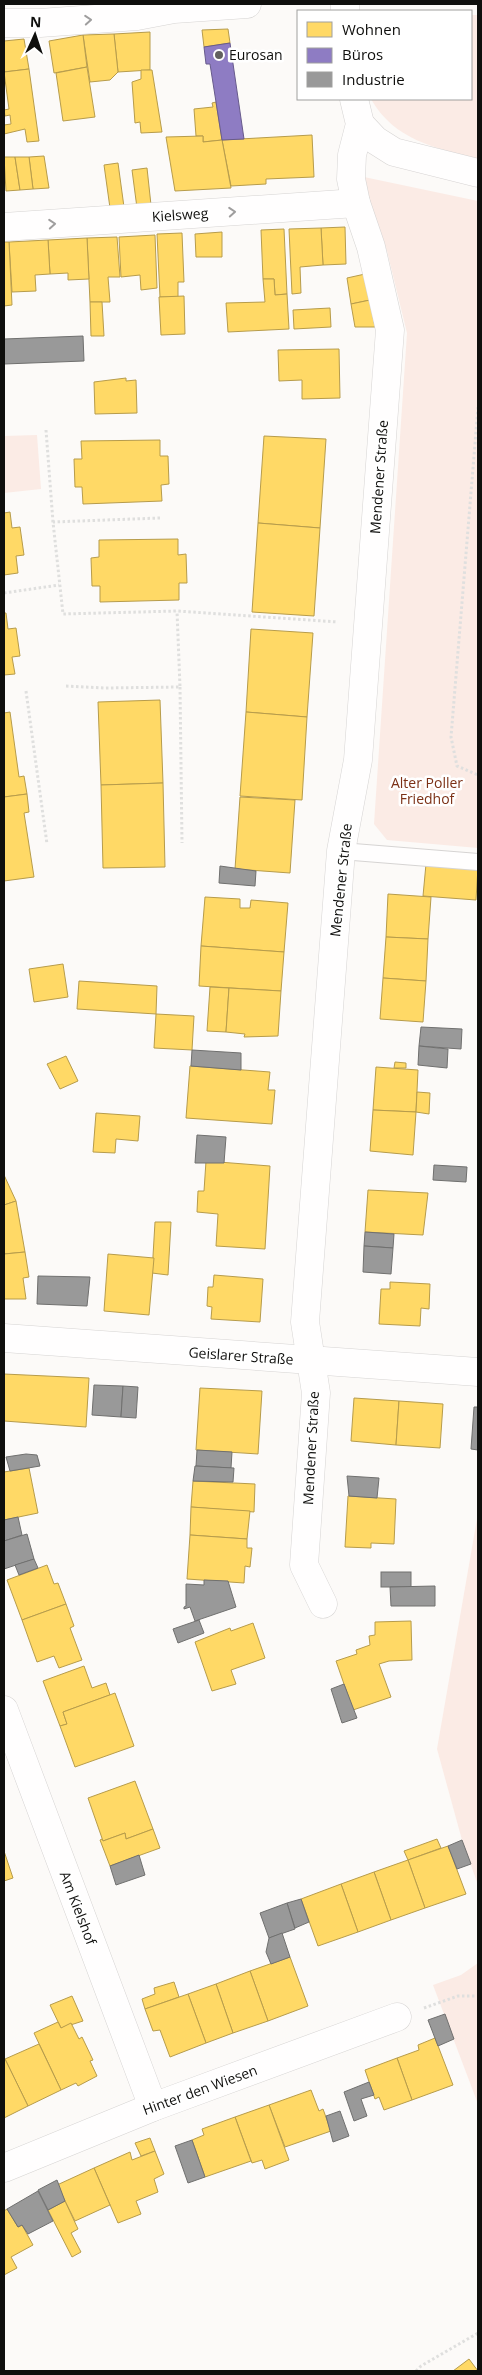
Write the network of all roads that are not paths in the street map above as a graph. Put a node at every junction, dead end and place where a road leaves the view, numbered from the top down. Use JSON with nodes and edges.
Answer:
{"nodes":[{"id":1,"x":247,"y":4,"type":"edge"},
{"id":2,"x":136,"y":10,"type":"edge"},
{"id":3,"x":4,"y":23,"type":"edge"},
{"id":4,"x":357,"y":111,"type":"edge"},
{"id":5,"x":478,"y":173,"type":"edge"},
{"id":6,"x":356,"y":204,"type":"junction"},
{"id":7,"x":4,"y":227,"type":"edge"},
{"id":8,"x":341,"y":851,"type":"junction"},
{"id":9,"x":478,"y":862,"type":"edge"},
{"id":10,"x":4,"y":1338,"type":"edge"},
{"id":11,"x":311,"y":1362,"type":"junction"},
{"id":12,"x":478,"y":1372,"type":"edge"},
{"id":13,"x":322,"y":1604,"type":"dead end"},
{"id":14,"x":4,"y":1710,"type":"edge"},
{"id":15,"x":397,"y":2017,"type":"road end"},
{"id":16,"x":153,"y":2107,"type":"junction"},
{"id":17,"x":4,"y":2168,"type":"edge"}],
"edges":[{"from":1,"to":2,"type":"street"},
{"from":3,"to":2,"type":"street","one_way":true},
{"from":4,"to":5,"type":"street"},
{"from":4,"to":6,"type":"street","name":"Mendener Straße"},
{"from":7,"to":6,"type":"street","name":"Kielsweg","one_way":true},
{"from":6,"to":8,"type":"street","name":"Mendener Straße"},
{"from":8,"to":9,"type":"lane"},
{"from":8,"to":11,"type":"street","name":"Mendener Straße"},
{"from":10,"to":11,"type":"street","name":"Geislarer Straße"},
{"from":11,"to":12,"type":"street","name":"Geislarer Straße"},
{"from":11,"to":13,"type":"street","name":"Mendener Straße"},
{"from":14,"to":16,"type":"street","name":"Am Kielshof"},
{"from":15,"to":16,"type":"street","name":"Hinter den Wiesen"},
{"from":16,"to":17,"type":"street","name":"Hinter den Wiesen"}]}
